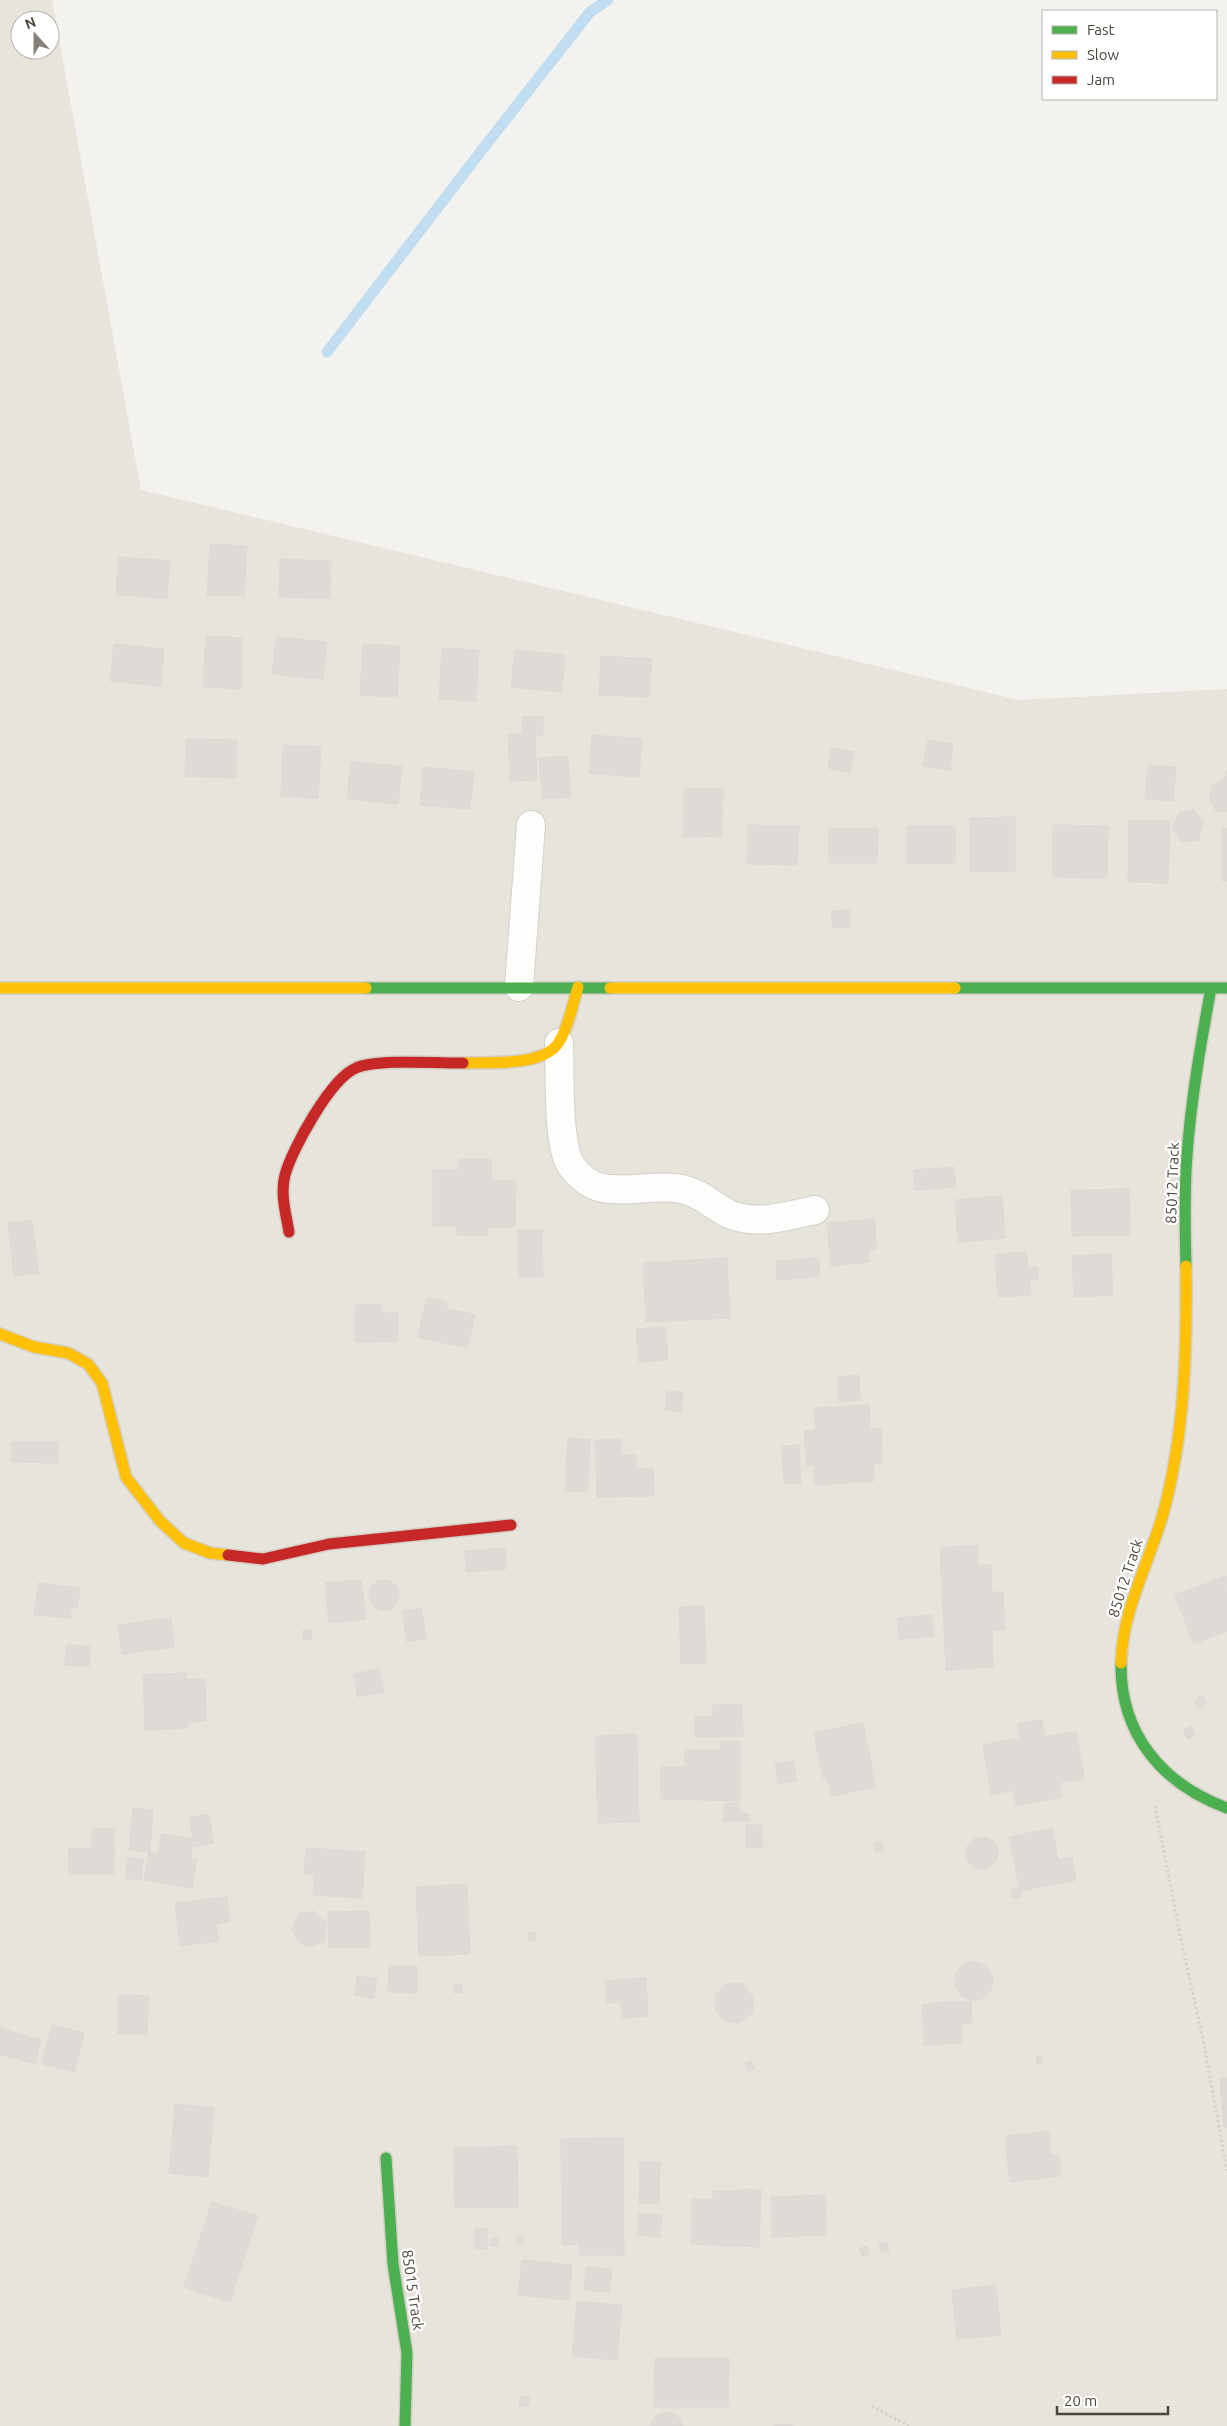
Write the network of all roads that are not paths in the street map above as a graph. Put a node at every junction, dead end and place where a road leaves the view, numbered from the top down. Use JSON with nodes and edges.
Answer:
{"nodes":[{"id":1,"x":531,"y":825,"type":"dead end"},
{"id":2,"x":519,"y":987,"type":"junction"},
{"id":3,"x":578,"y":987,"type":"junction"},
{"id":4,"x":1211,"y":988,"type":"junction"},
{"id":5,"x":1227,"y":988,"type":"edge"},
{"id":6,"x":1,"y":991,"type":"edge"},
{"id":7,"x":559,"y":1042,"type":"junction"},
{"id":8,"x":815,"y":1210,"type":"dead end"},
{"id":9,"x":289,"y":1232,"type":"dead end"},
{"id":10,"x":0,"y":1334,"type":"edge"},
{"id":11,"x":511,"y":1525,"type":"dead end"},
{"id":12,"x":1227,"y":1808,"type":"edge"},
{"id":13,"x":386,"y":2158,"type":"dead end"},
{"id":14,"x":405,"y":2426,"type":"edge"}],
"edges":[{"from":1,"to":2,"type":"street"},
{"from":2,"to":3,"type":"street"},
{"from":2,"to":6,"type":"street"},
{"from":3,"to":4,"type":"street"},
{"from":3,"to":7,"type":"street"},
{"from":4,"to":5,"type":"street"},
{"from":4,"to":12,"type":"street","name":"85012 Track"},
{"from":7,"to":8,"type":"street"},
{"from":7,"to":9,"type":"street"},
{"from":10,"to":11,"type":"street"},
{"from":13,"to":14,"type":"street","name":"85015 Track"}]}
